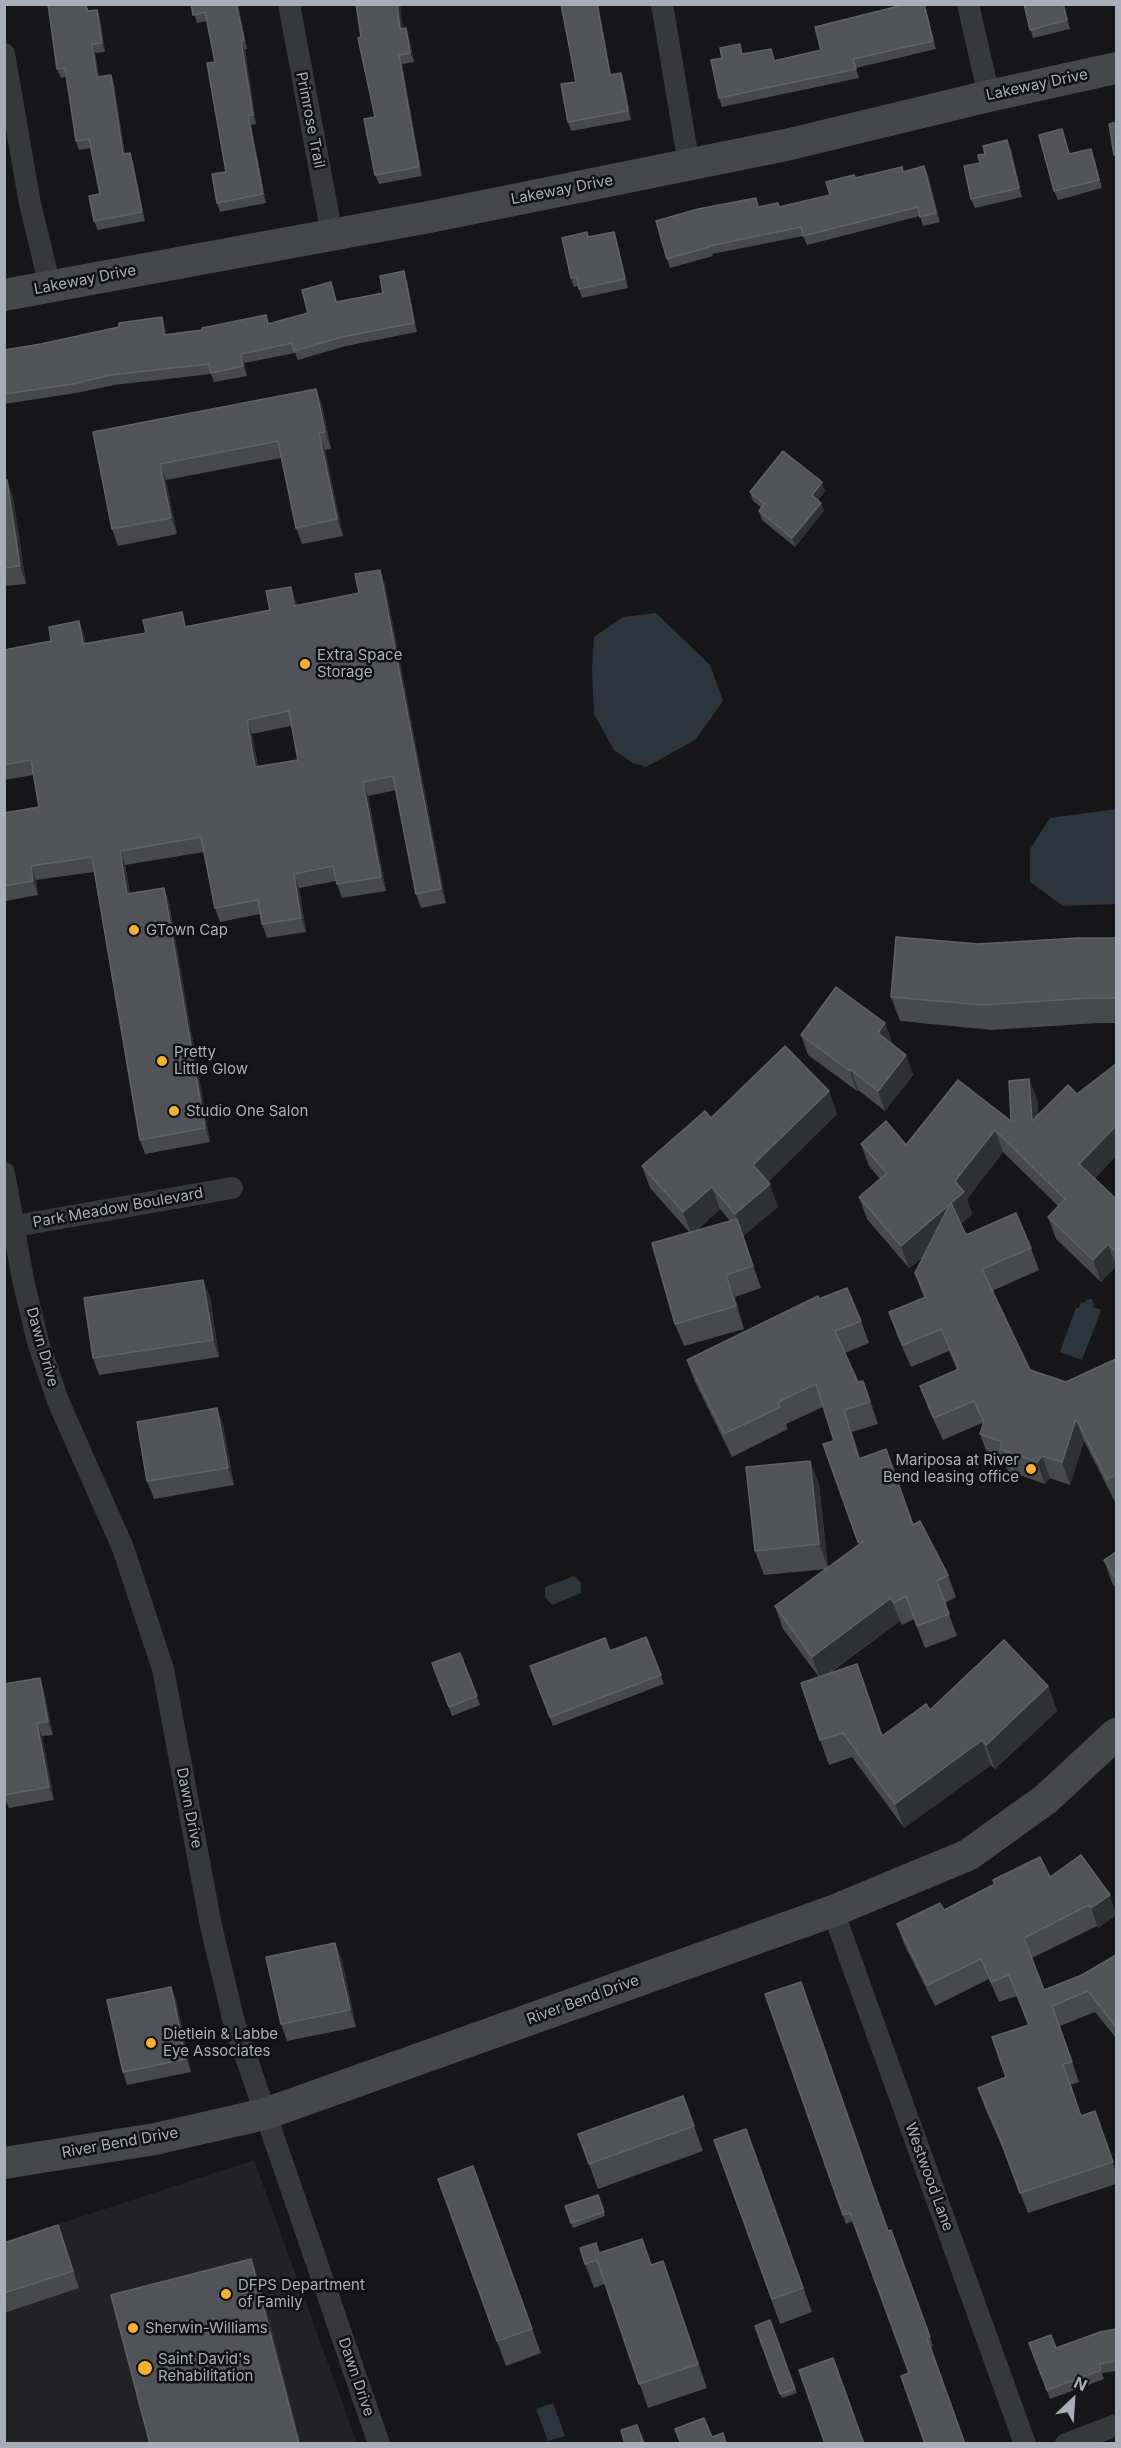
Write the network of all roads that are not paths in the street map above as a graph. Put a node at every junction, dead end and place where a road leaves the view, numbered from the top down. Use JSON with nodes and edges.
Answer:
{"nodes":[{"id":1,"x":289,"y":4,"type":"edge"},
{"id":2,"x":662,"y":4,"type":"edge"},
{"id":3,"x":968,"y":4,"type":"edge"},
{"id":4,"x":4,"y":54,"type":"edge"},
{"id":5,"x":1116,"y":68,"type":"edge"},
{"id":6,"x":989,"y":96,"type":"junction"},
{"id":7,"x":689,"y":165,"type":"junction"},
{"id":8,"x":332,"y":235,"type":"junction"},
{"id":9,"x":50,"y":286,"type":"junction"},
{"id":10,"x":4,"y":295,"type":"edge"},
{"id":11,"x":4,"y":1173,"type":"edge"},
{"id":12,"x":232,"y":1188,"type":"dead end"},
{"id":13,"x":10,"y":1227,"type":"edge"},
{"id":14,"x":1116,"y":1734,"type":"edge"},
{"id":15,"x":833,"y":1911,"type":"junction"},
{"id":16,"x":265,"y":2114,"type":"junction"},
{"id":17,"x":4,"y":2163,"type":"edge"},
{"id":18,"x":1116,"y":2425,"type":"edge"},
{"id":19,"x":379,"y":2444,"type":"edge"},
{"id":20,"x":1025,"y":2444,"type":"edge"},
{"id":21,"x":1066,"y":2444,"type":"edge"}],
"edges":[{"from":1,"to":8,"type":"street","name":"Primrose Trail"},
{"from":2,"to":7,"type":"street"},
{"from":3,"to":6,"type":"street"},
{"from":4,"to":9,"type":"street"},
{"from":5,"to":6,"type":"street","name":"Lakeway Drive"},
{"from":6,"to":7,"type":"street","name":"Lakeway Drive"},
{"from":7,"to":8,"type":"street","name":"Lakeway Drive"},
{"from":8,"to":9,"type":"street","name":"Lakeway Drive"},
{"from":9,"to":10,"type":"street","name":"Lakeway Drive"},
{"from":11,"to":13,"type":"street","name":"Dawn Drive"},
{"from":12,"to":13,"type":"street","name":"Park Meadow Boulevard"},
{"from":13,"to":16,"type":"street","name":"Dawn Drive"},
{"from":14,"to":15,"type":"street","name":"River Bend Drive"},
{"from":15,"to":16,"type":"street","name":"River Bend Drive"},
{"from":15,"to":20,"type":"street","name":"Westwood Lane"},
{"from":16,"to":17,"type":"street","name":"River Bend Drive"},
{"from":16,"to":19,"type":"street","name":"Dawn Drive"},
{"from":18,"to":21,"type":"street"}]}
